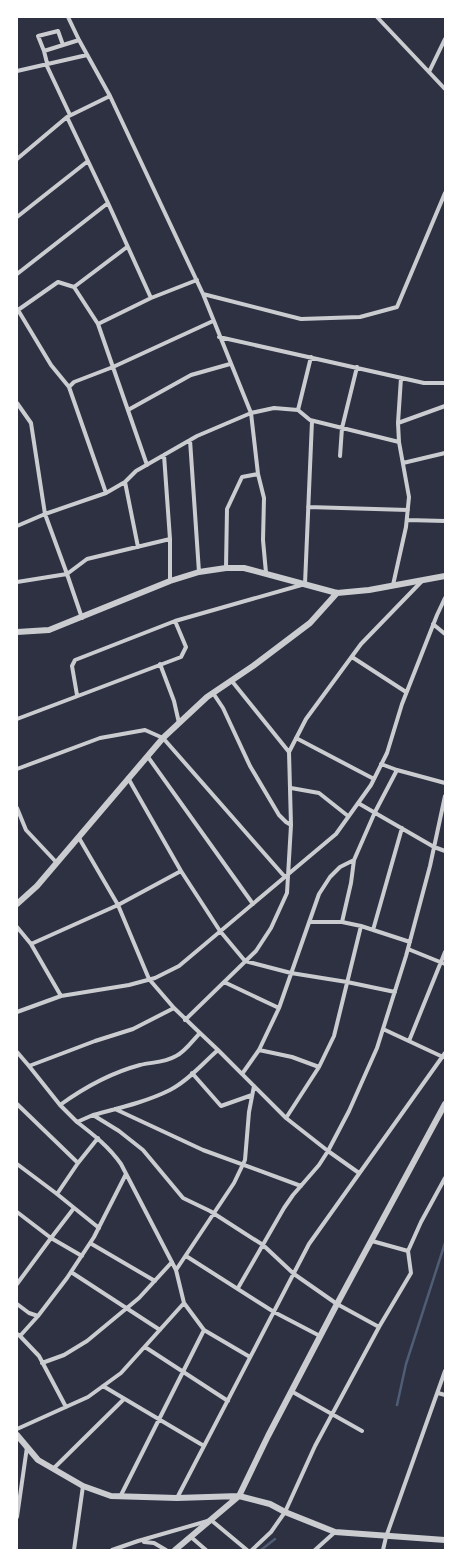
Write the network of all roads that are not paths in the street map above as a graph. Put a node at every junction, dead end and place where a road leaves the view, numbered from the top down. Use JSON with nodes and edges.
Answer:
{"nodes":[{"id":1,"x":68,"y":17,"type":"edge"},
{"id":2,"x":377,"y":17,"type":"edge"},
{"id":3,"x":445,"y":39,"type":"edge"},
{"id":4,"x":79,"y":40,"type":"junction"},
{"id":5,"x":63,"y":45,"type":"junction"},
{"id":6,"x":44,"y":51,"type":"junction"},
{"id":7,"x":87,"y":55,"type":"junction"},
{"id":8,"x":46,"y":63,"type":"junction"},
{"id":9,"x":17,"y":71,"type":"edge"},
{"id":10,"x":429,"y":72,"type":"junction"},
{"id":11,"x":445,"y":89,"type":"edge"},
{"id":12,"x":110,"y":96,"type":"junction"},
{"id":13,"x":68,"y":116,"type":"junction"},
{"id":14,"x":17,"y":159,"type":"edge"},
{"id":15,"x":88,"y":161,"type":"junction"},
{"id":16,"x":445,"y":193,"type":"edge"},
{"id":17,"x":108,"y":203,"type":"junction"},
{"id":18,"x":17,"y":217,"type":"edge"},
{"id":19,"x":127,"y":247,"type":"junction"},
{"id":20,"x":17,"y":274,"type":"edge"},
{"id":21,"x":197,"y":280,"type":"junction"},
{"id":22,"x":74,"y":287,"type":"junction"},
{"id":23,"x":203,"y":294,"type":"junction"},
{"id":24,"x":151,"y":298,"type":"junction"},
{"id":25,"x":213,"y":321,"type":"junction"},
{"id":26,"x":98,"y":324,"type":"junction"},
{"id":27,"x":220,"y":337,"type":"junction"},
{"id":28,"x":311,"y":357,"type":"junction"},
{"id":29,"x":230,"y":364,"type":"junction"},
{"id":30,"x":113,"y":367,"type":"junction"},
{"id":31,"x":357,"y":367,"type":"junction"},
{"id":32,"x":401,"y":378,"type":"junction"},
{"id":33,"x":445,"y":383,"type":"edge"},
{"id":34,"x":69,"y":387,"type":"junction"},
{"id":35,"x":17,"y":403,"type":"edge"},
{"id":36,"x":445,"y":406,"type":"edge"},
{"id":37,"x":128,"y":410,"type":"junction"},
{"id":38,"x":298,"y":410,"type":"junction"},
{"id":39,"x":251,"y":413,"type":"junction"},
{"id":40,"x":312,"y":421,"type":"junction"},
{"id":41,"x":398,"y":423,"type":"junction"},
{"id":42,"x":342,"y":428,"type":"junction"},
{"id":43,"x":190,"y":440,"type":"junction"},
{"id":44,"x":399,"y":442,"type":"junction"},
{"id":45,"x":445,"y":453,"type":"edge"},
{"id":46,"x":164,"y":455,"type":"junction"},
{"id":47,"x":340,"y":456,"type":"dead end"},
{"id":48,"x":403,"y":464,"type":"junction"},
{"id":49,"x":147,"y":465,"type":"junction"},
{"id":50,"x":258,"y":474,"type":"junction"},
{"id":51,"x":125,"y":482,"type":"junction"},
{"id":52,"x":106,"y":493,"type":"junction"},
{"id":53,"x":308,"y":507,"type":"junction"},
{"id":54,"x":408,"y":510,"type":"junction"},
{"id":55,"x":45,"y":514,"type":"junction"},
{"id":56,"x":407,"y":520,"type":"junction"},
{"id":57,"x":445,"y":521,"type":"edge"},
{"id":58,"x":17,"y":526,"type":"edge"},
{"id":59,"x":170,"y":539,"type":"junction"},
{"id":60,"x":138,"y":547,"type":"junction"},
{"id":61,"x":226,"y":568,"type":"junction"},
{"id":62,"x":199,"y":572,"type":"junction"},
{"id":63,"x":266,"y":573,"type":"junction"},
{"id":64,"x":67,"y":574,"type":"junction"},
{"id":65,"x":445,"y":576,"type":"edge"},
{"id":66,"x":424,"y":579,"type":"junction"},
{"id":67,"x":170,"y":581,"type":"junction"},
{"id":68,"x":17,"y":582,"type":"edge"},
{"id":69,"x":305,"y":584,"type":"junction"},
{"id":70,"x":393,"y":585,"type":"junction"},
{"id":71,"x":337,"y":593,"type":"junction"},
{"id":72,"x":445,"y":598,"type":"edge"},
{"id":73,"x":82,"y":618,"type":"junction"},
{"id":74,"x":175,"y":621,"type":"junction"},
{"id":75,"x":433,"y":624,"type":"junction"},
{"id":76,"x":17,"y":632,"type":"edge"},
{"id":77,"x":445,"y":633,"type":"edge"},
{"id":78,"x":352,"y":657,"type":"junction"},
{"id":79,"x":160,"y":664,"type":"junction"},
{"id":80,"x":232,"y":680,"type":"junction"},
{"id":81,"x":406,"y":692,"type":"junction"},
{"id":82,"x":213,"y":693,"type":"junction"},
{"id":83,"x":77,"y":695,"type":"junction"},
{"id":84,"x":17,"y":719,"type":"edge"},
{"id":85,"x":179,"y":723,"type":"junction"},
{"id":86,"x":163,"y":738,"type":"junction"},
{"id":87,"x":296,"y":738,"type":"junction"},
{"id":88,"x":289,"y":752,"type":"junction"},
{"id":89,"x":148,"y":757,"type":"junction"},
{"id":90,"x":381,"y":764,"type":"junction"},
{"id":91,"x":17,"y":768,"type":"edge"},
{"id":92,"x":397,"y":770,"type":"junction"},
{"id":93,"x":128,"y":778,"type":"junction"},
{"id":94,"x":374,"y":779,"type":"junction"},
{"id":95,"x":445,"y":783,"type":"edge"},
{"id":96,"x":291,"y":788,"type":"junction"},
{"id":97,"x":445,"y":796,"type":"edge"},
{"id":98,"x":358,"y":803,"type":"junction"},
{"id":99,"x":17,"y":808,"type":"edge"},
{"id":100,"x":375,"y":812,"type":"junction"},
{"id":101,"x":348,"y":816,"type":"junction"},
{"id":102,"x":291,"y":825,"type":"junction"},
{"id":103,"x":402,"y":828,"type":"junction"},
{"id":104,"x":79,"y":838,"type":"junction"},
{"id":105,"x":434,"y":847,"type":"junction"},
{"id":106,"x":445,"y":851,"type":"edge"},
{"id":107,"x":354,"y":860,"type":"junction"},
{"id":108,"x":57,"y":863,"type":"junction"},
{"id":109,"x":181,"y":871,"type":"junction"},
{"id":110,"x":289,"y":874,"type":"junction"},
{"id":111,"x":285,"y":877,"type":"junction"},
{"id":112,"x":17,"y":904,"type":"edge"},
{"id":113,"x":253,"y":904,"type":"junction"},
{"id":114,"x":118,"y":906,"type":"junction"},
{"id":115,"x":309,"y":922,"type":"junction"},
{"id":116,"x":342,"y":922,"type":"junction"},
{"id":117,"x":361,"y":926,"type":"junction"},
{"id":118,"x":17,"y":927,"type":"edge"},
{"id":119,"x":373,"y":930,"type":"junction"},
{"id":120,"x":220,"y":932,"type":"junction"},
{"id":121,"x":410,"y":942,"type":"junction"},
{"id":122,"x":31,"y":944,"type":"junction"},
{"id":123,"x":408,"y":949,"type":"junction"},
{"id":124,"x":445,"y":952,"type":"edge"},
{"id":125,"x":245,"y":961,"type":"junction"},
{"id":126,"x":443,"y":963,"type":"edge"},
{"id":127,"x":291,"y":973,"type":"junction"},
{"id":128,"x":149,"y":980,"type":"junction"},
{"id":129,"x":224,"y":982,"type":"junction"},
{"id":130,"x":347,"y":982,"type":"junction"},
{"id":131,"x":394,"y":992,"type":"junction"},
{"id":132,"x":61,"y":996,"type":"junction"},
{"id":133,"x":174,"y":1008,"type":"junction"},
{"id":134,"x":279,"y":1008,"type":"junction"},
{"id":135,"x":17,"y":1012,"type":"edge"},
{"id":136,"x":185,"y":1020,"type":"junction"},
{"id":137,"x":383,"y":1029,"type":"junction"},
{"id":138,"x":200,"y":1033,"type":"junction"},
{"id":139,"x":409,"y":1041,"type":"junction"},
{"id":140,"x":218,"y":1050,"type":"junction"},
{"id":141,"x":260,"y":1050,"type":"junction"},
{"id":142,"x":17,"y":1052,"type":"edge"},
{"id":143,"x":444,"y":1055,"type":"edge"},
{"id":144,"x":29,"y":1066,"type":"junction"},
{"id":145,"x":319,"y":1067,"type":"junction"},
{"id":146,"x":192,"y":1073,"type":"junction"},
{"id":147,"x":242,"y":1074,"type":"junction"},
{"id":148,"x":254,"y":1086,"type":"junction"},
{"id":149,"x":252,"y":1095,"type":"junction"},
{"id":150,"x":17,"y":1104,"type":"edge"},
{"id":151,"x":445,"y":1104,"type":"edge"},
{"id":152,"x":60,"y":1105,"type":"junction"},
{"id":153,"x":115,"y":1109,"type":"junction"},
{"id":154,"x":93,"y":1116,"type":"junction"},
{"id":155,"x":286,"y":1118,"type":"junction"},
{"id":156,"x":77,"y":1122,"type":"junction"},
{"id":157,"x":98,"y":1138,"type":"junction"},
{"id":158,"x":328,"y":1151,"type":"junction"},
{"id":159,"x":78,"y":1163,"type":"junction"},
{"id":160,"x":17,"y":1164,"type":"edge"},
{"id":161,"x":242,"y":1164,"type":"junction"},
{"id":162,"x":359,"y":1173,"type":"junction"},
{"id":163,"x":126,"y":1174,"type":"junction"},
{"id":164,"x":445,"y":1178,"type":"edge"},
{"id":165,"x":301,"y":1186,"type":"junction"},
{"id":166,"x":57,"y":1194,"type":"junction"},
{"id":167,"x":74,"y":1208,"type":"junction"},
{"id":168,"x":17,"y":1212,"type":"edge"},
{"id":169,"x":213,"y":1214,"type":"junction"},
{"id":170,"x":99,"y":1228,"type":"junction"},
{"id":171,"x":51,"y":1238,"type":"junction"},
{"id":172,"x":372,"y":1240,"type":"junction"},
{"id":173,"x":90,"y":1243,"type":"junction"},
{"id":174,"x":263,"y":1245,"type":"junction"},
{"id":175,"x":408,"y":1251,"type":"junction"},
{"id":176,"x":82,"y":1256,"type":"junction"},
{"id":177,"x":186,"y":1256,"type":"junction"},
{"id":178,"x":172,"y":1262,"type":"junction"},
{"id":179,"x":176,"y":1270,"type":"junction"},
{"id":180,"x":71,"y":1272,"type":"junction"},
{"id":181,"x":294,"y":1274,"type":"junction"},
{"id":182,"x":155,"y":1281,"type":"junction"},
{"id":183,"x":17,"y":1284,"type":"edge"},
{"id":184,"x":238,"y":1288,"type":"junction"},
{"id":185,"x":184,"y":1303,"type":"junction"},
{"id":186,"x":17,"y":1304,"type":"edge"},
{"id":187,"x":336,"y":1304,"type":"junction"},
{"id":188,"x":126,"y":1308,"type":"junction"},
{"id":189,"x":274,"y":1312,"type":"junction"},
{"id":190,"x":38,"y":1316,"type":"junction"},
{"id":191,"x":379,"y":1327,"type":"junction"},
{"id":192,"x":160,"y":1330,"type":"junction"},
{"id":193,"x":204,"y":1330,"type":"junction"},
{"id":194,"x":18,"y":1335,"type":"edge"},
{"id":195,"x":320,"y":1336,"type":"junction"},
{"id":196,"x":144,"y":1347,"type":"junction"},
{"id":197,"x":250,"y":1357,"type":"junction"},
{"id":198,"x":42,"y":1363,"type":"junction"},
{"id":199,"x":445,"y":1371,"type":"edge"},
{"id":200,"x":183,"y":1372,"type":"junction"},
{"id":201,"x":103,"y":1386,"type":"junction"},
{"id":202,"x":291,"y":1391,"type":"junction"},
{"id":203,"x":438,"y":1393,"type":"junction"},
{"id":204,"x":445,"y":1396,"type":"edge"},
{"id":205,"x":124,"y":1399,"type":"junction"},
{"id":206,"x":228,"y":1401,"type":"junction"},
{"id":207,"x":66,"y":1407,"type":"junction"},
{"id":208,"x":332,"y":1415,"type":"junction"},
{"id":209,"x":159,"y":1421,"type":"junction"},
{"id":210,"x":17,"y":1429,"type":"edge"},
{"id":211,"x":362,"y":1431,"type":"dead end"},
{"id":212,"x":17,"y":1435,"type":"edge"},
{"id":213,"x":27,"y":1446,"type":"junction"},
{"id":214,"x":204,"y":1446,"type":"junction"},
{"id":215,"x":53,"y":1468,"type":"junction"},
{"id":216,"x":83,"y":1486,"type":"junction"},
{"id":217,"x":239,"y":1496,"type":"junction"},
{"id":218,"x":120,"y":1497,"type":"junction"},
{"id":219,"x":177,"y":1498,"type":"junction"},
{"id":220,"x":285,"y":1512,"type":"junction"},
{"id":221,"x":17,"y":1517,"type":"edge"},
{"id":222,"x":211,"y":1520,"type":"junction"},
{"id":223,"x":335,"y":1532,"type":"junction"},
{"id":224,"x":191,"y":1537,"type":"junction"},
{"id":225,"x":386,"y":1537,"type":"junction"},
{"id":226,"x":445,"y":1540,"type":"edge"},
{"id":227,"x":138,"y":1541,"type":"junction"},
{"id":228,"x":74,"y":1550,"type":"edge"},
{"id":229,"x":112,"y":1550,"type":"edge"},
{"id":230,"x":166,"y":1550,"type":"edge"},
{"id":231,"x":175,"y":1550,"type":"edge"},
{"id":232,"x":206,"y":1550,"type":"edge"},
{"id":233,"x":247,"y":1550,"type":"edge"},
{"id":234,"x":252,"y":1550,"type":"edge"},
{"id":235,"x":315,"y":1550,"type":"edge"},
{"id":236,"x":383,"y":1550,"type":"edge"}],
"edges":[{"from":1,"to":4,"type":"street"},
{"from":2,"to":10,"type":"street"},
{"from":3,"to":10,"type":"street"},
{"from":4,"to":5,"type":"street"},
{"from":4,"to":7,"type":"street"},
{"from":5,"to":6,"type":"street"},
{"from":5,"to":6,"type":"street"},
{"from":6,"to":8,"type":"street"},
{"from":7,"to":8,"type":"street"},
{"from":7,"to":12,"type":"street"},
{"from":8,"to":9,"type":"street"},
{"from":8,"to":13,"type":"street"},
{"from":10,"to":11,"type":"street"},
{"from":12,"to":13,"type":"street"},
{"from":12,"to":21,"type":"street"},
{"from":13,"to":14,"type":"street"},
{"from":13,"to":15,"type":"street"},
{"from":15,"to":17,"type":"street"},
{"from":15,"to":18,"type":"street"},
{"from":16,"to":23,"type":"street"},
{"from":17,"to":19,"type":"street"},
{"from":17,"to":20,"type":"street"},
{"from":19,"to":22,"type":"street"},
{"from":19,"to":24,"type":"street"},
{"from":21,"to":23,"type":"street"},
{"from":21,"to":24,"type":"street"},
{"from":22,"to":26,"type":"street"},
{"from":22,"to":34,"type":"street"},
{"from":23,"to":25,"type":"street"},
{"from":24,"to":26,"type":"street"},
{"from":25,"to":27,"type":"street"},
{"from":25,"to":30,"type":"street"},
{"from":26,"to":30,"type":"street"},
{"from":27,"to":28,"type":"street"},
{"from":27,"to":29,"type":"street"},
{"from":28,"to":31,"type":"street"},
{"from":28,"to":38,"type":"street"},
{"from":29,"to":37,"type":"street"},
{"from":29,"to":39,"type":"street"},
{"from":30,"to":34,"type":"street"},
{"from":30,"to":37,"type":"street"},
{"from":31,"to":32,"type":"street"},
{"from":31,"to":42,"type":"street"},
{"from":32,"to":33,"type":"street"},
{"from":32,"to":41,"type":"street"},
{"from":34,"to":52,"type":"street"},
{"from":35,"to":55,"type":"street"},
{"from":36,"to":41,"type":"street"},
{"from":37,"to":49,"type":"street"},
{"from":38,"to":39,"type":"street"},
{"from":38,"to":40,"type":"street"},
{"from":39,"to":43,"type":"street"},
{"from":39,"to":50,"type":"street"},
{"from":40,"to":42,"type":"street"},
{"from":40,"to":53,"type":"street"},
{"from":41,"to":44,"type":"street"},
{"from":42,"to":44,"type":"street"},
{"from":42,"to":47,"type":"street"},
{"from":43,"to":46,"type":"street"},
{"from":43,"to":62,"type":"street"},
{"from":44,"to":48,"type":"street"},
{"from":45,"to":48,"type":"street"},
{"from":46,"to":49,"type":"street"},
{"from":46,"to":59,"type":"street"},
{"from":48,"to":54,"type":"street"},
{"from":49,"to":51,"type":"street"},
{"from":50,"to":61,"type":"street"},
{"from":50,"to":63,"type":"street"},
{"from":51,"to":52,"type":"street"},
{"from":51,"to":60,"type":"street"},
{"from":52,"to":55,"type":"street"},
{"from":53,"to":54,"type":"street"},
{"from":53,"to":69,"type":"street"},
{"from":54,"to":56,"type":"street"},
{"from":55,"to":58,"type":"street"},
{"from":55,"to":64,"type":"street"},
{"from":56,"to":57,"type":"street"},
{"from":56,"to":70,"type":"street"},
{"from":59,"to":60,"type":"street"},
{"from":59,"to":67,"type":"street"},
{"from":60,"to":64,"type":"street"},
{"from":61,"to":62,"type":"street"},
{"from":61,"to":63,"type":"street"},
{"from":62,"to":67,"type":"street"},
{"from":63,"to":69,"type":"street"},
{"from":64,"to":68,"type":"street"},
{"from":64,"to":73,"type":"street"},
{"from":65,"to":66,"type":"street"},
{"from":66,"to":70,"type":"street"},
{"from":66,"to":78,"type":"street"},
{"from":67,"to":73,"type":"street"},
{"from":69,"to":71,"type":"street"},
{"from":69,"to":74,"type":"street"},
{"from":70,"to":71,"type":"street"},
{"from":71,"to":80,"type":"street"},
{"from":72,"to":75,"type":"street"},
{"from":73,"to":76,"type":"street"},
{"from":74,"to":79,"type":"street"},
{"from":74,"to":83,"type":"street"},
{"from":75,"to":77,"type":"street"},
{"from":75,"to":81,"type":"street"},
{"from":78,"to":81,"type":"street"},
{"from":78,"to":87,"type":"street"},
{"from":79,"to":83,"type":"street"},
{"from":79,"to":85,"type":"street"},
{"from":80,"to":82,"type":"street"},
{"from":80,"to":88,"type":"street"},
{"from":81,"to":90,"type":"street"},
{"from":82,"to":85,"type":"street"},
{"from":82,"to":102,"type":"street"},
{"from":83,"to":84,"type":"street"},
{"from":85,"to":86,"type":"street"},
{"from":86,"to":89,"type":"street"},
{"from":86,"to":91,"type":"street"},
{"from":86,"to":111,"type":"street"},
{"from":87,"to":88,"type":"street"},
{"from":87,"to":94,"type":"street"},
{"from":88,"to":96,"type":"street"},
{"from":89,"to":93,"type":"street"},
{"from":89,"to":113,"type":"street"},
{"from":90,"to":92,"type":"street"},
{"from":90,"to":94,"type":"street"},
{"from":92,"to":95,"type":"street"},
{"from":92,"to":100,"type":"street"},
{"from":93,"to":104,"type":"street"},
{"from":93,"to":109,"type":"street"},
{"from":94,"to":98,"type":"street"},
{"from":96,"to":101,"type":"street"},
{"from":96,"to":102,"type":"street"},
{"from":97,"to":105,"type":"street"},
{"from":98,"to":100,"type":"street"},
{"from":98,"to":101,"type":"street"},
{"from":99,"to":108,"type":"street"},
{"from":100,"to":103,"type":"street"},
{"from":100,"to":107,"type":"street"},
{"from":101,"to":110,"type":"street"},
{"from":102,"to":110,"type":"street"},
{"from":103,"to":105,"type":"street"},
{"from":103,"to":119,"type":"street"},
{"from":104,"to":108,"type":"street"},
{"from":104,"to":114,"type":"street"},
{"from":105,"to":106,"type":"street"},
{"from":105,"to":121,"type":"street"},
{"from":107,"to":115,"type":"street"},
{"from":107,"to":116,"type":"street"},
{"from":108,"to":112,"type":"street"},
{"from":109,"to":114,"type":"street"},
{"from":109,"to":120,"type":"street"},
{"from":110,"to":111,"type":"street"},
{"from":110,"to":125,"type":"street"},
{"from":111,"to":113,"type":"street"},
{"from":113,"to":120,"type":"street"},
{"from":114,"to":122,"type":"street"},
{"from":114,"to":128,"type":"street"},
{"from":115,"to":116,"type":"street"},
{"from":115,"to":127,"type":"street"},
{"from":116,"to":117,"type":"street"},
{"from":117,"to":119,"type":"street"},
{"from":117,"to":130,"type":"street"},
{"from":118,"to":122,"type":"street"},
{"from":119,"to":121,"type":"street"},
{"from":120,"to":125,"type":"street"},
{"from":120,"to":128,"type":"street"},
{"from":121,"to":123,"type":"street"},
{"from":122,"to":132,"type":"street"},
{"from":123,"to":126,"type":"street"},
{"from":123,"to":131,"type":"street"},
{"from":124,"to":126,"type":"street"},
{"from":125,"to":127,"type":"street"},
{"from":125,"to":129,"type":"street"},
{"from":126,"to":139,"type":"street"},
{"from":127,"to":130,"type":"street"},
{"from":127,"to":134,"type":"street"},
{"from":128,"to":132,"type":"street"},
{"from":128,"to":133,"type":"street"},
{"from":129,"to":134,"type":"street"},
{"from":129,"to":136,"type":"street"},
{"from":130,"to":131,"type":"street"},
{"from":130,"to":145,"type":"street"},
{"from":131,"to":137,"type":"street"},
{"from":132,"to":135,"type":"street"},
{"from":133,"to":136,"type":"street"},
{"from":133,"to":144,"type":"street"},
{"from":134,"to":141,"type":"street"},
{"from":136,"to":138,"type":"street"},
{"from":137,"to":139,"type":"street"},
{"from":137,"to":158,"type":"street"},
{"from":138,"to":140,"type":"street"},
{"from":138,"to":152,"type":"street"},
{"from":139,"to":143,"type":"street"},
{"from":140,"to":146,"type":"street"},
{"from":140,"to":147,"type":"street"},
{"from":141,"to":145,"type":"street"},
{"from":141,"to":147,"type":"street"},
{"from":142,"to":144,"type":"street"},
{"from":143,"to":162,"type":"street"},
{"from":144,"to":152,"type":"street"},
{"from":145,"to":155,"type":"street"},
{"from":146,"to":149,"type":"street"},
{"from":146,"to":153,"type":"street"},
{"from":147,"to":148,"type":"street"},
{"from":148,"to":149,"type":"street"},
{"from":148,"to":155,"type":"street"},
{"from":149,"to":161,"type":"street"},
{"from":150,"to":159,"type":"street"},
{"from":151,"to":172,"type":"street"},
{"from":152,"to":156,"type":"street"},
{"from":153,"to":154,"type":"street"},
{"from":153,"to":161,"type":"street"},
{"from":154,"to":156,"type":"street"},
{"from":154,"to":169,"type":"street"},
{"from":155,"to":158,"type":"street"},
{"from":156,"to":157,"type":"street"},
{"from":157,"to":159,"type":"street"},
{"from":157,"to":163,"type":"street"},
{"from":158,"to":162,"type":"street"},
{"from":158,"to":165,"type":"street"},
{"from":159,"to":166,"type":"street"},
{"from":160,"to":166,"type":"street"},
{"from":161,"to":165,"type":"street"},
{"from":161,"to":169,"type":"street"},
{"from":162,"to":181,"type":"street"},
{"from":163,"to":170,"type":"street"},
{"from":163,"to":178,"type":"street"},
{"from":164,"to":175,"type":"street"},
{"from":165,"to":174,"type":"street"},
{"from":166,"to":167,"type":"street"},
{"from":167,"to":170,"type":"street"},
{"from":167,"to":171,"type":"street"},
{"from":168,"to":171,"type":"street"},
{"from":169,"to":174,"type":"street"},
{"from":169,"to":177,"type":"street"},
{"from":170,"to":173,"type":"street"},
{"from":171,"to":176,"type":"street"},
{"from":171,"to":183,"type":"street"},
{"from":172,"to":175,"type":"street"},
{"from":172,"to":187,"type":"street"},
{"from":173,"to":176,"type":"street"},
{"from":173,"to":182,"type":"street"},
{"from":174,"to":181,"type":"street"},
{"from":174,"to":184,"type":"street"},
{"from":175,"to":191,"type":"street"},
{"from":176,"to":180,"type":"street"},
{"from":177,"to":179,"type":"street"},
{"from":177,"to":184,"type":"street"},
{"from":178,"to":179,"type":"street"},
{"from":178,"to":182,"type":"street"},
{"from":179,"to":185,"type":"street"},
{"from":180,"to":188,"type":"street"},
{"from":180,"to":190,"type":"street"},
{"from":181,"to":187,"type":"street"},
{"from":181,"to":189,"type":"street"},
{"from":182,"to":188,"type":"street"},
{"from":184,"to":189,"type":"street"},
{"from":185,"to":192,"type":"street"},
{"from":185,"to":193,"type":"street"},
{"from":186,"to":190,"type":"street"},
{"from":187,"to":191,"type":"street"},
{"from":187,"to":195,"type":"street"},
{"from":188,"to":192,"type":"street"},
{"from":188,"to":198,"type":"street"},
{"from":189,"to":195,"type":"street"},
{"from":189,"to":197,"type":"street"},
{"from":190,"to":194,"type":"street"},
{"from":191,"to":208,"type":"street"},
{"from":192,"to":196,"type":"street"},
{"from":193,"to":197,"type":"street"},
{"from":193,"to":200,"type":"street"},
{"from":194,"to":198,"type":"street"},
{"from":195,"to":202,"type":"street"},
{"from":196,"to":200,"type":"street"},
{"from":196,"to":201,"type":"street"},
{"from":197,"to":206,"type":"street"},
{"from":198,"to":207,"type":"street"},
{"from":199,"to":203,"type":"street"},
{"from":200,"to":206,"type":"street"},
{"from":200,"to":209,"type":"street"},
{"from":201,"to":205,"type":"street"},
{"from":201,"to":207,"type":"street"},
{"from":202,"to":208,"type":"street"},
{"from":202,"to":217,"type":"street"},
{"from":203,"to":204,"type":"street"},
{"from":203,"to":225,"type":"street"},
{"from":205,"to":209,"type":"street"},
{"from":205,"to":215,"type":"street"},
{"from":206,"to":214,"type":"street"},
{"from":207,"to":210,"type":"street"},
{"from":208,"to":211,"type":"street"},
{"from":208,"to":220,"type":"street"},
{"from":209,"to":214,"type":"street"},
{"from":209,"to":218,"type":"street"},
{"from":212,"to":213,"type":"street"},
{"from":213,"to":215,"type":"street"},
{"from":213,"to":221,"type":"street"},
{"from":214,"to":219,"type":"street"},
{"from":215,"to":216,"type":"street"},
{"from":216,"to":218,"type":"street"},
{"from":216,"to":228,"type":"street"},
{"from":217,"to":219,"type":"street"},
{"from":217,"to":220,"type":"street"},
{"from":217,"to":222,"type":"street"},
{"from":218,"to":219,"type":"street"},
{"from":220,"to":223,"type":"street"},
{"from":220,"to":234,"type":"street"},
{"from":222,"to":224,"type":"street"},
{"from":222,"to":227,"type":"street"},
{"from":222,"to":233,"type":"street"},
{"from":223,"to":225,"type":"street"},
{"from":223,"to":235,"type":"street"},
{"from":224,"to":231,"type":"street"},
{"from":224,"to":232,"type":"street"},
{"from":225,"to":226,"type":"street"},
{"from":225,"to":236,"type":"street"},
{"from":227,"to":229,"type":"street"},
{"from":227,"to":230,"type":"street"}]}
